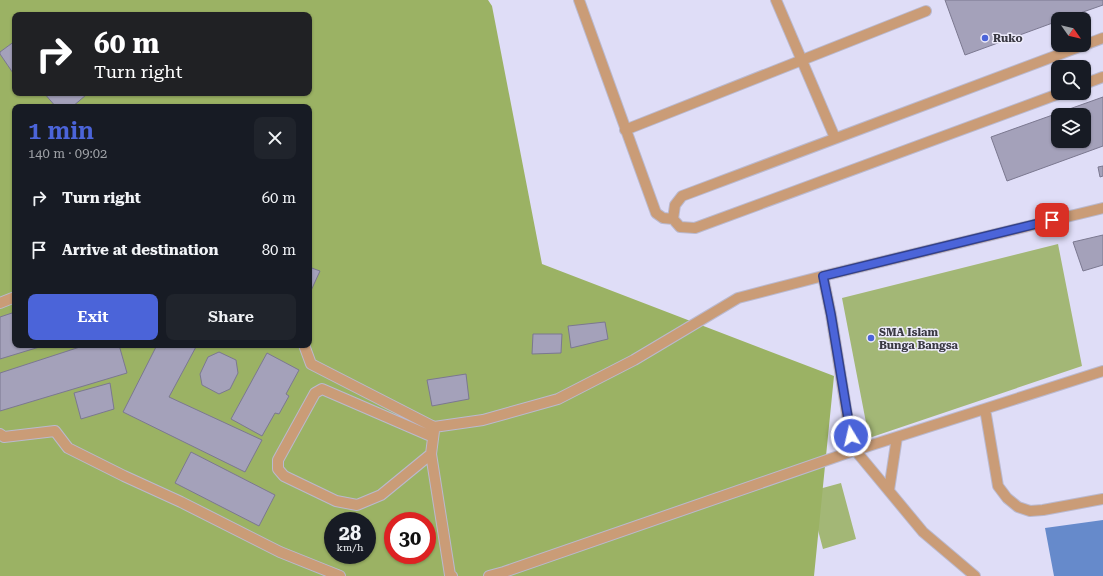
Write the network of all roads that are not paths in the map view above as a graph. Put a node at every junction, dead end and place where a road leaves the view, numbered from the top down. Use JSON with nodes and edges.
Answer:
{"nodes":[{"id":1,"x":579,"y":0,"type":"edge"},
{"id":2,"x":776,"y":0,"type":"edge"},
{"id":3,"x":926,"y":11,"type":"dead end"},
{"id":4,"x":1103,"y":38,"type":"edge"},
{"id":5,"x":802,"y":61,"type":"junction"},
{"id":6,"x":1103,"y":77,"type":"edge"},
{"id":7,"x":1091,"y":81,"type":"edge"},
{"id":8,"x":1051,"y":97,"type":"edge"},
{"id":9,"x":625,"y":130,"type":"junction"},
{"id":10,"x":835,"y":138,"type":"junction"},
{"id":11,"x":1103,"y":208,"type":"edge"},
{"id":12,"x":673,"y":219,"type":"junction"},
{"id":13,"x":823,"y":276,"type":"junction"},
{"id":14,"x":12,"y":298,"type":"edge"},
{"id":15,"x":0,"y":303,"type":"edge"},
{"id":16,"x":305,"y":348,"type":"edge"},
{"id":17,"x":1103,"y":371,"type":"edge"},
{"id":18,"x":985,"y":409,"type":"junction"},
{"id":19,"x":434,"y":432,"type":"junction"},
{"id":20,"x":0,"y":434,"type":"edge"},
{"id":21,"x":897,"y":437,"type":"junction"},
{"id":22,"x":854,"y":450,"type":"junction"},
{"id":23,"x":431,"y":454,"type":"junction"},
{"id":24,"x":889,"y":490,"type":"junction"},
{"id":25,"x":1103,"y":500,"type":"edge"},
{"id":26,"x":340,"y":576,"type":"edge"},
{"id":27,"x":451,"y":576,"type":"edge"},
{"id":28,"x":489,"y":576,"type":"edge"},
{"id":29,"x":975,"y":576,"type":"edge"}],
"edges":[{"from":1,"to":9,"type":"street"},
{"from":2,"to":5,"type":"street"},
{"from":3,"to":5,"type":"street"},
{"from":4,"to":10,"type":"street"},
{"from":5,"to":9,"type":"street"},
{"from":5,"to":10,"type":"street"},
{"from":6,"to":7,"type":"street"},
{"from":8,"to":12,"type":"street"},
{"from":9,"to":12,"type":"street"},
{"from":10,"to":12,"type":"street"},
{"from":11,"to":13,"type":"street"},
{"from":13,"to":19,"type":"street"},
{"from":13,"to":22,"type":"street"},
{"from":14,"to":15,"type":"street"},
{"from":16,"to":19,"type":"street"},
{"from":17,"to":18,"type":"street"},
{"from":18,"to":21,"type":"street"},
{"from":18,"to":25,"type":"street"},
{"from":19,"to":23,"type":"street"},
{"from":19,"to":23,"type":"street"},
{"from":20,"to":26,"type":"street"},
{"from":21,"to":22,"type":"street"},
{"from":21,"to":24,"type":"street"},
{"from":22,"to":24,"type":"street"},
{"from":22,"to":28,"type":"street"},
{"from":23,"to":27,"type":"street"},
{"from":24,"to":29,"type":"street"}]}
